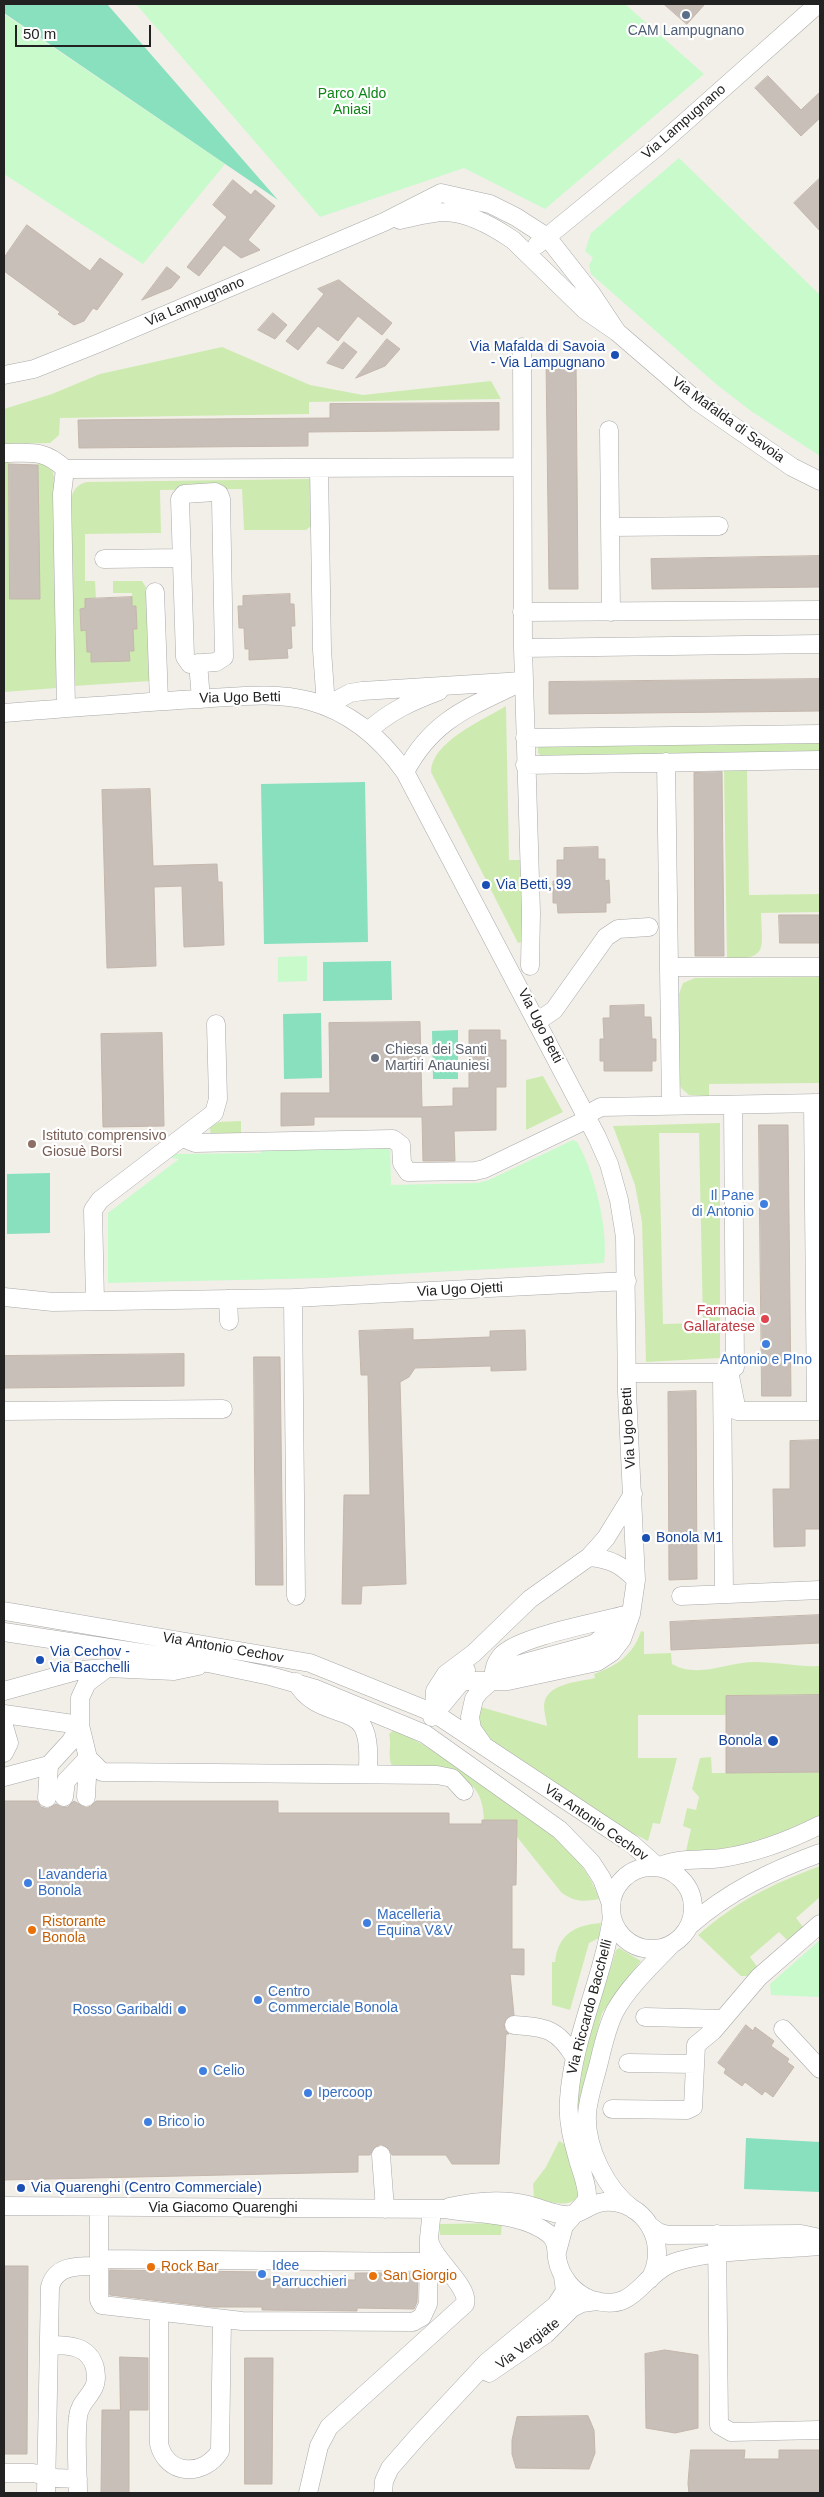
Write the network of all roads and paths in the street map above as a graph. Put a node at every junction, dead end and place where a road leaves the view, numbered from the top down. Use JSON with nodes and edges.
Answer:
{"nodes":[{"id":1,"x":818,"y":4,"type":"edge"},
{"id":2,"x":384,"y":222,"type":"junction"},
{"id":3,"x":546,"y":237,"type":"junction"},
{"id":4,"x":528,"y":254,"type":"junction"},
{"id":5,"x":617,"y":332,"type":"junction"},
{"id":6,"x":522,"y":347,"type":"dead end"},
{"id":7,"x":4,"y":375,"type":"edge"},
{"id":8,"x":609,"y":430,"type":"dead end"},
{"id":9,"x":4,"y":453,"type":"edge"},
{"id":10,"x":522,"y":467,"type":"junction"},
{"id":11,"x":65,"y":468,"type":"junction"},
{"id":12,"x":319,"y":468,"type":"junction"},
{"id":13,"x":820,"y":481,"type":"edge"},
{"id":14,"x":720,"y":526,"type":"dead end"},
{"id":15,"x":610,"y":527,"type":"junction"},
{"id":16,"x":104,"y":558,"type":"dead end"},
{"id":17,"x":182,"y":558,"type":"junction"},
{"id":18,"x":155,"y":592,"type":"dead end"},
{"id":19,"x":820,"y":610,"type":"edge"},
{"id":20,"x":522,"y":612,"type":"junction"},
{"id":21,"x":610,"y":612,"type":"junction"},
{"id":22,"x":820,"y":644,"type":"edge"},
{"id":23,"x":523,"y":648,"type":"junction"},
{"id":24,"x":198,"y":663,"type":"junction"},
{"id":25,"x":523,"y":680,"type":"junction"},
{"id":26,"x":460,"y":686,"type":"junction"},
{"id":27,"x":201,"y":699,"type":"junction"},
{"id":28,"x":159,"y":701,"type":"junction"},
{"id":29,"x":326,"y":706,"type":"junction"},
{"id":30,"x":66,"y":708,"type":"junction"},
{"id":31,"x":4,"y":713,"type":"edge"},
{"id":32,"x":368,"y":731,"type":"junction"},
{"id":33,"x":820,"y":734,"type":"edge"},
{"id":34,"x":525,"y":738,"type":"junction"},
{"id":35,"x":820,"y":760,"type":"edge"},
{"id":36,"x":666,"y":762,"type":"junction"},
{"id":37,"x":526,"y":765,"type":"junction"},
{"id":38,"x":405,"y":772,"type":"junction"},
{"id":39,"x":649,"y":927,"type":"dead end"},
{"id":40,"x":530,"y":966,"type":"dead end"},
{"id":41,"x":669,"y":967,"type":"junction"},
{"id":42,"x":820,"y":967,"type":"edge"},
{"id":43,"x":538,"y":1021,"type":"junction"},
{"id":44,"x":216,"y":1024,"type":"dead end"},
{"id":45,"x":817,"y":1103,"type":"edge"},
{"id":46,"x":733,"y":1104,"type":"junction"},
{"id":47,"x":671,"y":1105,"type":"junction"},
{"id":48,"x":587,"y":1117,"type":"junction"},
{"id":49,"x":183,"y":1138,"type":"junction"},
{"id":50,"x":627,"y":1281,"type":"junction"},
{"id":51,"x":4,"y":1297,"type":"edge"},
{"id":52,"x":294,"y":1298,"type":"junction"},
{"id":53,"x":228,"y":1299,"type":"junction"},
{"id":54,"x":95,"y":1301,"type":"junction"},
{"id":55,"x":229,"y":1321,"type":"dead end"},
{"id":56,"x":726,"y":1372,"type":"junction"},
{"id":57,"x":627,"y":1373,"type":"junction"},
{"id":58,"x":223,"y":1409,"type":"dead end"},
{"id":59,"x":4,"y":1411,"type":"edge"},
{"id":60,"x":818,"y":1411,"type":"edge"},
{"id":61,"x":633,"y":1494,"type":"junction"},
{"id":62,"x":589,"y":1557,"type":"junction"},
{"id":63,"x":636,"y":1580,"type":"junction"},
{"id":64,"x":820,"y":1590,"type":"edge"},
{"id":65,"x":724,"y":1594,"type":"junction"},
{"id":66,"x":296,"y":1596,"type":"dead end"},
{"id":67,"x":681,"y":1596,"type":"dead end"},
{"id":68,"x":4,"y":1612,"type":"edge"},
{"id":69,"x":4,"y":1632,"type":"edge"},
{"id":70,"x":472,"y":1654,"type":"junction"},
{"id":71,"x":208,"y":1663,"type":"junction"},
{"id":72,"x":107,"y":1668,"type":"junction"},
{"id":73,"x":493,"y":1680,"type":"junction"},
{"id":74,"x":462,"y":1681,"type":"junction"},
{"id":75,"x":296,"y":1682,"type":"junction"},
{"id":76,"x":4,"y":1690,"type":"edge"},
{"id":77,"x":434,"y":1712,"type":"junction"},
{"id":78,"x":4,"y":1714,"type":"edge"},
{"id":79,"x":80,"y":1725,"type":"junction"},
{"id":80,"x":4,"y":1726,"type":"edge"},
{"id":81,"x":425,"y":1734,"type":"junction"},
{"id":82,"x":486,"y":1747,"type":"junction"},
{"id":83,"x":4,"y":1753,"type":"edge"},
{"id":84,"x":88,"y":1758,"type":"junction"},
{"id":85,"x":49,"y":1765,"type":"junction"},
{"id":86,"x":368,"y":1774,"type":"junction"},
{"id":87,"x":4,"y":1777,"type":"edge"},
{"id":88,"x":464,"y":1791,"type":"dead end"},
{"id":89,"x":86,"y":1797,"type":"dead end"},
{"id":90,"x":820,"y":1825,"type":"edge"},
{"id":91,"x":820,"y":1853,"type":"edge"},
{"id":92,"x":658,"y":1868,"type":"junction"},
{"id":93,"x":611,"y":1911,"type":"junction"},
{"id":94,"x":820,"y":1924,"type":"edge"},
{"id":95,"x":689,"y":1926,"type":"junction"},
{"id":96,"x":672,"y":1944,"type":"junction"},
{"id":97,"x":645,"y":2017,"type":"dead end"},
{"id":98,"x":723,"y":2018,"type":"junction"},
{"id":99,"x":514,"y":2025,"type":"dead end"},
{"id":100,"x":783,"y":2029,"type":"dead end"},
{"id":101,"x":575,"y":2058,"type":"junction"},
{"id":102,"x":628,"y":2063,"type":"dead end"},
{"id":103,"x":695,"y":2064,"type":"junction"},
{"id":104,"x":820,"y":2069,"type":"edge"},
{"id":105,"x":612,"y":2109,"type":"dead end"},
{"id":106,"x":381,"y":2155,"type":"dead end"},
{"id":107,"x":4,"y":2206,"type":"edge"},
{"id":108,"x":100,"y":2207,"type":"junction"},
{"id":109,"x":385,"y":2209,"type":"junction"},
{"id":110,"x":438,"y":2209,"type":"junction"},
{"id":111,"x":634,"y":2210,"type":"junction"},
{"id":112,"x":579,"y":2211,"type":"junction"},
{"id":113,"x":650,"y":2226,"type":"junction"},
{"id":114,"x":718,"y":2234,"type":"junction"},
{"id":115,"x":429,"y":2238,"type":"junction"},
{"id":116,"x":820,"y":2238,"type":"edge"},
{"id":117,"x":820,"y":2246,"type":"edge"},
{"id":118,"x":557,"y":2252,"type":"junction"},
{"id":119,"x":716,"y":2254,"type":"junction"},
{"id":120,"x":429,"y":2262,"type":"junction"},
{"id":121,"x":99,"y":2263,"type":"junction"},
{"id":122,"x":563,"y":2276,"type":"junction"},
{"id":123,"x":648,"y":2281,"type":"junction"},
{"id":124,"x":597,"y":2301,"type":"junction"},
{"id":125,"x":159,"y":2312,"type":"junction"},
{"id":126,"x":222,"y":2319,"type":"junction"},
{"id":127,"x":49,"y":2345,"type":"junction"},
{"id":128,"x":459,"y":2393,"type":"junction"},
{"id":129,"x":820,"y":2430,"type":"edge"},
{"id":130,"x":4,"y":2473,"type":"edge"},
{"id":131,"x":46,"y":2485,"type":"edge"},
{"id":132,"x":78,"y":2486,"type":"edge"},
{"id":133,"x":308,"y":2493,"type":"edge"},
{"id":134,"x":384,"y":2493,"type":"edge"}],
"edges":[{"from":1,"to":3,"type":"street","name":"Via Lampugnano"},
{"from":2,"to":3,"type":"street","name":"Via Lampugnano"},
{"from":2,"to":4,"type":"street","name":"Via Lampugnano"},
{"from":2,"to":7,"type":"street","name":"Via Lampugnano"},
{"from":3,"to":4,"type":"street","name":"Via Lampugnano"},
{"from":3,"to":5,"type":"street","name":"Via Mafalda di Savoia"},
{"from":4,"to":5,"type":"street","name":"Via Mafalda di Savoia"},
{"from":5,"to":13,"type":"street","name":"Via Mafalda di Savoia"},
{"from":6,"to":10,"type":"street"},
{"from":8,"to":15,"type":"street"},
{"from":9,"to":11,"type":"street"},
{"from":10,"to":12,"type":"street"},
{"from":10,"to":20,"type":"street"},
{"from":11,"to":12,"type":"street"},
{"from":11,"to":30,"type":"street"},
{"from":12,"to":29,"type":"street"},
{"from":14,"to":15,"type":"street"},
{"from":15,"to":21,"type":"street"},
{"from":16,"to":17,"type":"street"},
{"from":17,"to":24,"type":"street"},
{"from":17,"to":24,"type":"street"},
{"from":18,"to":28,"type":"street"},
{"from":19,"to":21,"type":"street"},
{"from":20,"to":21,"type":"street"},
{"from":20,"to":23,"type":"street"},
{"from":22,"to":23,"type":"street"},
{"from":23,"to":25,"type":"street"},
{"from":24,"to":27,"type":"street"},
{"from":25,"to":26,"type":"street"},
{"from":25,"to":34,"type":"street"},
{"from":25,"to":38,"type":"street"},
{"from":26,"to":29,"type":"street"},
{"from":26,"to":32,"type":"street"},
{"from":27,"to":28,"type":"street","name":"Via Ugo Betti"},
{"from":27,"to":29,"type":"street","name":"Via Ugo Betti"},
{"from":28,"to":30,"type":"street","name":"Via Ugo Betti"},
{"from":29,"to":32,"type":"street","name":"Via Ugo Betti"},
{"from":30,"to":31,"type":"street","name":"Via Ugo Betti"},
{"from":32,"to":38,"type":"street","name":"Via Ugo Betti"},
{"from":33,"to":34,"type":"street"},
{"from":34,"to":37,"type":"street"},
{"from":35,"to":36,"type":"street"},
{"from":36,"to":37,"type":"street"},
{"from":36,"to":41,"type":"street"},
{"from":37,"to":40,"type":"street"},
{"from":38,"to":43,"type":"street","name":"Via Ugo Betti"},
{"from":39,"to":43,"type":"street"},
{"from":41,"to":42,"type":"street"},
{"from":41,"to":47,"type":"street"},
{"from":43,"to":48,"type":"street","name":"Via Ugo Betti"},
{"from":44,"to":49,"type":"street"},
{"from":45,"to":46,"type":"street"},
{"from":45,"to":60,"type":"street"},
{"from":46,"to":47,"type":"street"},
{"from":46,"to":56,"type":"street"},
{"from":47,"to":48,"type":"street"},
{"from":48,"to":49,"type":"street"},
{"from":48,"to":50,"type":"street","name":"Via Ugo Betti"},
{"from":49,"to":54,"type":"street"},
{"from":50,"to":52,"type":"street","name":"Via Ugo Ojetti"},
{"from":50,"to":57,"type":"street","name":"Via Ugo Betti"},
{"from":51,"to":54,"type":"street","name":"Via Ugo Ojetti"},
{"from":52,"to":53,"type":"street","name":"Via Ugo Ojetti"},
{"from":52,"to":66,"type":"street"},
{"from":53,"to":54,"type":"street","name":"Via Ugo Ojetti"},
{"from":53,"to":55,"type":"street"},
{"from":56,"to":57,"type":"street"},
{"from":56,"to":60,"type":"street"},
{"from":56,"to":65,"type":"street"},
{"from":57,"to":61,"type":"street","name":"Via Ugo Betti"},
{"from":58,"to":59,"type":"street"},
{"from":61,"to":62,"type":"street"},
{"from":61,"to":63,"type":"street","name":"Via Ugo Betti"},
{"from":62,"to":63,"type":"street"},
{"from":62,"to":70,"type":"street"},
{"from":63,"to":73,"type":"street"},
{"from":64,"to":65,"type":"street"},
{"from":65,"to":67,"type":"street"},
{"from":68,"to":77,"type":"street","name":"Via Antonio Cechov"},
{"from":69,"to":71,"type":"street","name":"Via Antonio Cechov"},
{"from":70,"to":74,"type":"street"},
{"from":70,"to":77,"type":"street"},
{"from":71,"to":72,"type":"street","name":"Via Antonio Cechov"},
{"from":71,"to":75,"type":"street","name":"Via Antonio Cechov"},
{"from":72,"to":76,"type":"street","name":"Via Antonio Cechov"},
{"from":72,"to":79,"type":"street"},
{"from":73,"to":74,"type":"street"},
{"from":73,"to":82,"type":"street"},
{"from":74,"to":77,"type":"street"},
{"from":75,"to":81,"type":"street","name":"Via Antonio Cechov"},
{"from":75,"to":86,"type":"street"},
{"from":77,"to":81,"type":"street"},
{"from":77,"to":82,"type":"street","name":"Via Antonio Cechov"},
{"from":78,"to":79,"type":"street"},
{"from":79,"to":84,"type":"street"},
{"from":79,"to":85,"type":"street"},
{"from":80,"to":83,"type":"street"},
{"from":81,"to":93,"type":"street","name":"Via Antonio Cechov"},
{"from":82,"to":92,"type":"street","name":"Via Antonio Cechov"},
{"from":84,"to":85,"type":"street"},
{"from":84,"to":86,"type":"street"},
{"from":84,"to":89,"type":"street"},
{"from":85,"to":87,"type":"street"},
{"from":86,"to":88,"type":"street"},
{"from":90,"to":92,"type":"street"},
{"from":91,"to":95,"type":"street"},
{"from":92,"to":93,"type":"street"},
{"from":92,"to":95,"type":"street"},
{"from":93,"to":96,"type":"street"},
{"from":93,"to":101,"type":"street","name":"Via Riccardo Bacchelli"},
{"from":94,"to":98,"type":"street"},
{"from":95,"to":96,"type":"street"},
{"from":96,"to":111,"type":"street","name":"Via Riccardo Bacchelli"},
{"from":97,"to":98,"type":"street"},
{"from":98,"to":103,"type":"street"},
{"from":99,"to":101,"type":"street"},
{"from":100,"to":104,"type":"street"},
{"from":101,"to":112,"type":"street","name":"Via Riccardo Bacchelli"},
{"from":102,"to":103,"type":"street"},
{"from":103,"to":105,"type":"street"},
{"from":106,"to":109,"type":"street"},
{"from":107,"to":108,"type":"street","name":"Via Giacomo Quarenghi"},
{"from":108,"to":109,"type":"street","name":"Via Giacomo Quarenghi"},
{"from":108,"to":121,"type":"street"},
{"from":109,"to":110,"type":"street","name":"Via Giacomo Quarenghi"},
{"from":110,"to":112,"type":"street","name":"Via Giacomo Quarenghi"},
{"from":110,"to":115,"type":"street"},
{"from":110,"to":118,"type":"street","name":"Via Giacomo Quarenghi"},
{"from":111,"to":112,"type":"street","name":"Via Giacomo Quarenghi"},
{"from":111,"to":113,"type":"street","name":"Via Giacomo Quarenghi"},
{"from":112,"to":118,"type":"street","name":"Via Giacomo Quarenghi"},
{"from":113,"to":114,"type":"street","name":"Via Giacomo Quarenghi"},
{"from":113,"to":123,"type":"street","name":"Via Giacomo Quarenghi"},
{"from":114,"to":116,"type":"street","name":"Via Giacomo Quarenghi"},
{"from":114,"to":119,"type":"street"},
{"from":115,"to":120,"type":"street"},
{"from":115,"to":133,"type":"street"},
{"from":117,"to":119,"type":"street","name":"Via Giacomo Quarenghi"},
{"from":118,"to":122,"type":"street","name":"Via Giacomo Quarenghi"},
{"from":119,"to":123,"type":"street","name":"Via Giacomo Quarenghi"},
{"from":119,"to":129,"type":"street"},
{"from":120,"to":121,"type":"street"},
{"from":120,"to":126,"type":"street"},
{"from":121,"to":125,"type":"street"},
{"from":121,"to":127,"type":"street"},
{"from":122,"to":124,"type":"street","name":"Via Giacomo Quarenghi"},
{"from":122,"to":128,"type":"street","name":"Via Vergiate"},
{"from":123,"to":124,"type":"street","name":"Via Giacomo Quarenghi"},
{"from":124,"to":128,"type":"street","name":"Via Vergiate"},
{"from":125,"to":126,"type":"street"},
{"from":125,"to":126,"type":"street"},
{"from":127,"to":131,"type":"street"},
{"from":127,"to":132,"type":"street"},
{"from":128,"to":134,"type":"street","name":"Via Vergiate"},
{"from":130,"to":131,"type":"street"},
{"from":131,"to":132,"type":"street"}]}
